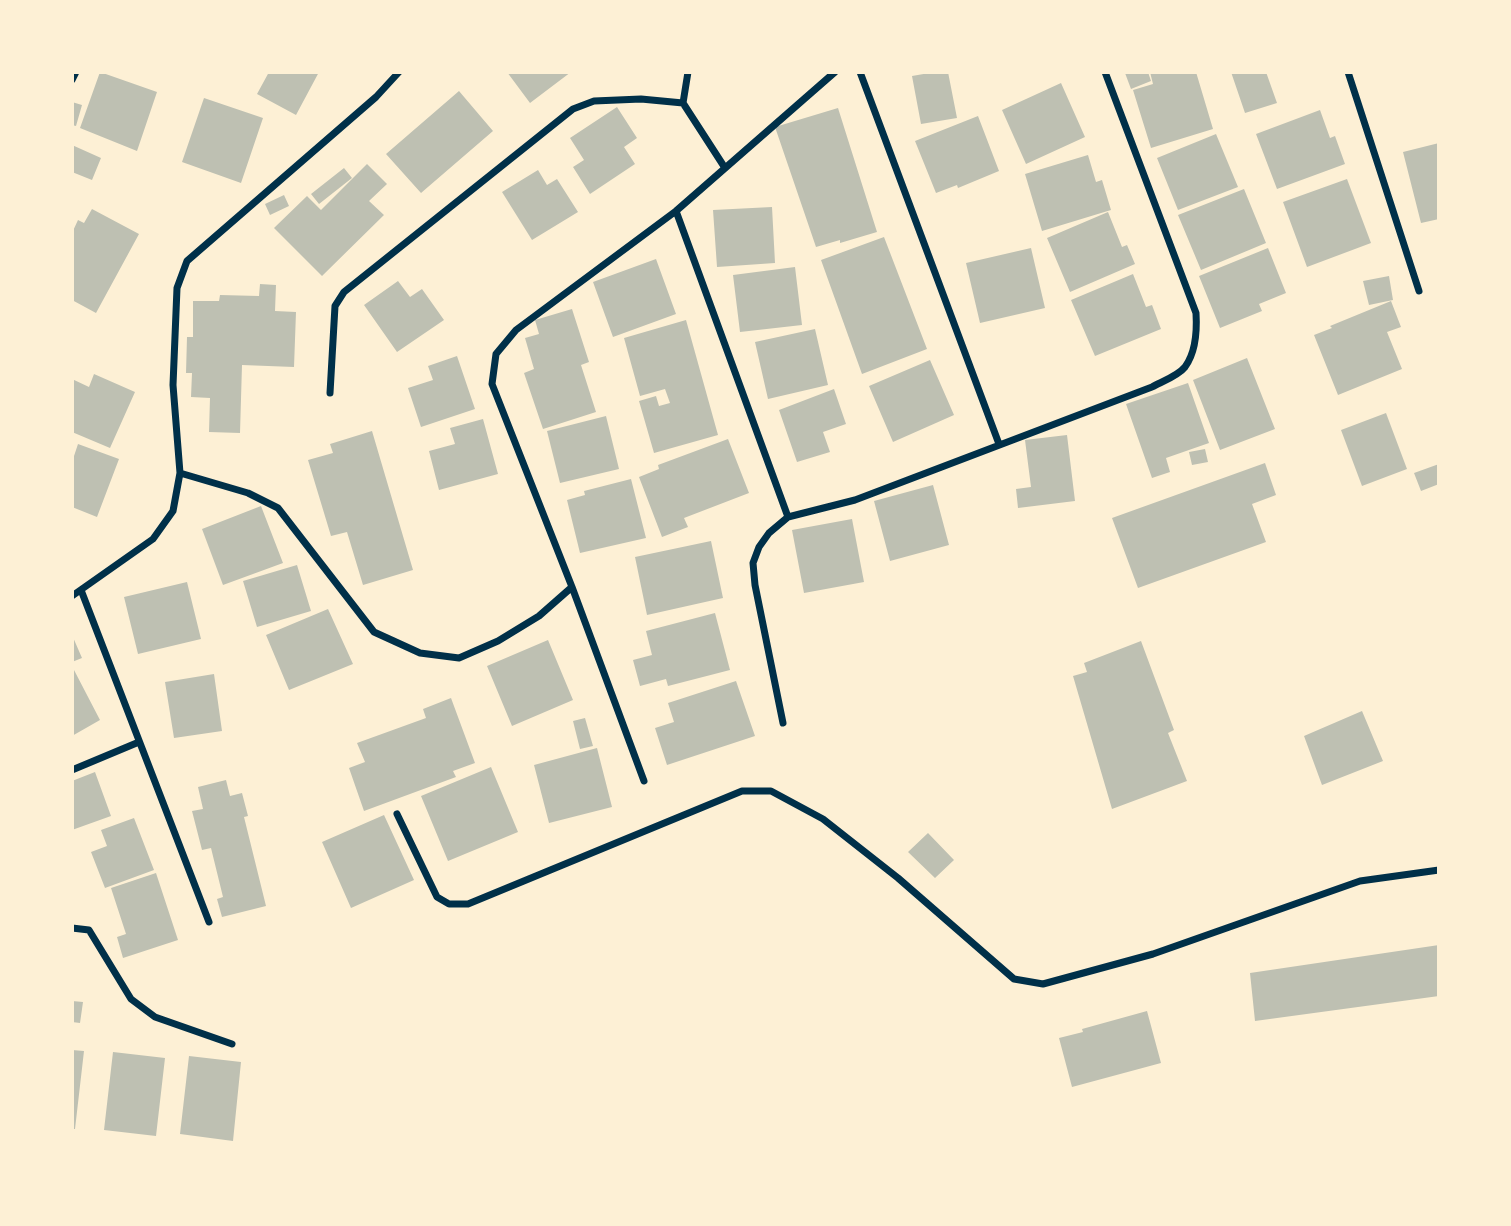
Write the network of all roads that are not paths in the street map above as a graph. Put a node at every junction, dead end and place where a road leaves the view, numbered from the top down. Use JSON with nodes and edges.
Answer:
{"nodes":[{"id":1,"x":76,"y":72,"type":"edge"},
{"id":2,"x":400,"y":72,"type":"edge"},
{"id":3,"x":688,"y":72,"type":"edge"},
{"id":4,"x":835,"y":72,"type":"edge"},
{"id":5,"x":860,"y":72,"type":"edge"},
{"id":6,"x":1105,"y":72,"type":"edge"},
{"id":7,"x":1348,"y":72,"type":"edge"},
{"id":8,"x":72,"y":80,"type":"edge"},
{"id":9,"x":683,"y":103,"type":"junction"},
{"id":10,"x":725,"y":168,"type":"junction"},
{"id":11,"x":676,"y":211,"type":"junction"},
{"id":12,"x":1419,"y":291,"type":"dead end"},
{"id":13,"x":330,"y":393,"type":"dead end"},
{"id":14,"x":999,"y":444,"type":"junction"},
{"id":15,"x":180,"y":472,"type":"junction"},
{"id":16,"x":788,"y":517,"type":"junction"},
{"id":17,"x":572,"y":587,"type":"junction"},
{"id":18,"x":81,"y":590,"type":"junction"},
{"id":19,"x":72,"y":596,"type":"edge"},
{"id":20,"x":783,"y":723,"type":"dead end"},
{"id":21,"x":139,"y":742,"type":"junction"},
{"id":22,"x":72,"y":770,"type":"edge"},
{"id":23,"x":643,"y":781,"type":"dead end"},
{"id":24,"x":397,"y":814,"type":"dead end"},
{"id":25,"x":1439,"y":870,"type":"edge"},
{"id":26,"x":209,"y":922,"type":"dead end"},
{"id":27,"x":72,"y":928,"type":"edge"},
{"id":28,"x":232,"y":1044,"type":"dead end"}],
"edges":[{"from":1,"to":8,"type":"street"},
{"from":2,"to":15,"type":"street"},
{"from":3,"to":9,"type":"street"},
{"from":4,"to":10,"type":"street"},
{"from":5,"to":14,"type":"street"},
{"from":6,"to":14,"type":"street"},
{"from":7,"to":12,"type":"street"},
{"from":9,"to":10,"type":"street"},
{"from":9,"to":13,"type":"street"},
{"from":10,"to":11,"type":"street"},
{"from":11,"to":16,"type":"street"},
{"from":11,"to":17,"type":"street"},
{"from":14,"to":16,"type":"street"},
{"from":15,"to":17,"type":"street"},
{"from":15,"to":18,"type":"street"},
{"from":16,"to":20,"type":"street"},
{"from":17,"to":23,"type":"street"},
{"from":18,"to":19,"type":"street"},
{"from":18,"to":21,"type":"street"},
{"from":21,"to":22,"type":"street"},
{"from":21,"to":26,"type":"street"},
{"from":24,"to":25,"type":"street"},
{"from":27,"to":28,"type":"street"}]}
